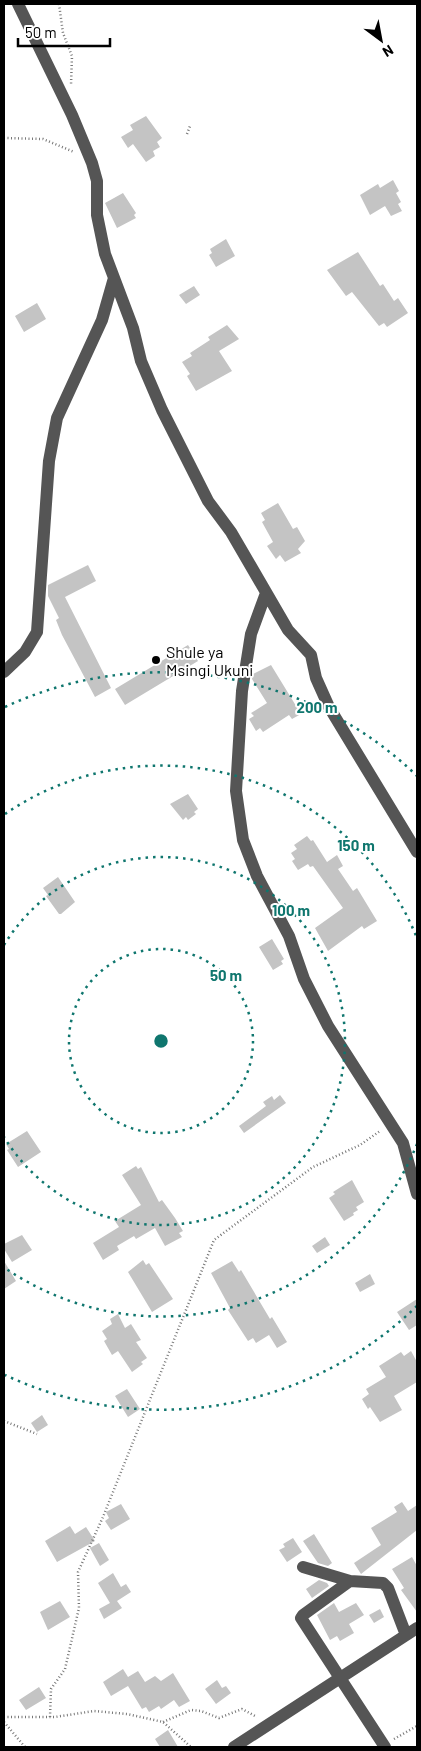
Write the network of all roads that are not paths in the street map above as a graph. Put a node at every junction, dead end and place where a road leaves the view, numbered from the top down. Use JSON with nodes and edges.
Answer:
{"nodes":[{"id":1,"x":18,"y":4,"type":"edge"},
{"id":2,"x":114,"y":278,"type":"junction"},
{"id":3,"x":266,"y":593,"type":"junction"},
{"id":4,"x":4,"y":672,"type":"edge"},
{"id":5,"x":417,"y":852,"type":"edge"},
{"id":6,"x":417,"y":1194,"type":"edge"},
{"id":7,"x":303,"y":1567,"type":"dead end"},
{"id":8,"x":350,"y":1581,"type":"junction"},
{"id":9,"x":417,"y":1628,"type":"edge"},
{"id":10,"x":406,"y":1635,"type":"junction"},
{"id":11,"x":341,"y":1676,"type":"junction"},
{"id":12,"x":384,"y":1746,"type":"edge"},
{"id":13,"x":234,"y":1747,"type":"edge"}],
"edges":[{"from":1,"to":2,"type":"street"},
{"from":2,"to":3,"type":"street"},
{"from":2,"to":4,"type":"street"},
{"from":3,"to":5,"type":"street"},
{"from":3,"to":6,"type":"street"},
{"from":7,"to":8,"type":"street"},
{"from":8,"to":10,"type":"street"},
{"from":8,"to":11,"type":"street"},
{"from":9,"to":10,"type":"street"},
{"from":10,"to":11,"type":"street"},
{"from":11,"to":12,"type":"street"},
{"from":11,"to":13,"type":"street"}]}
